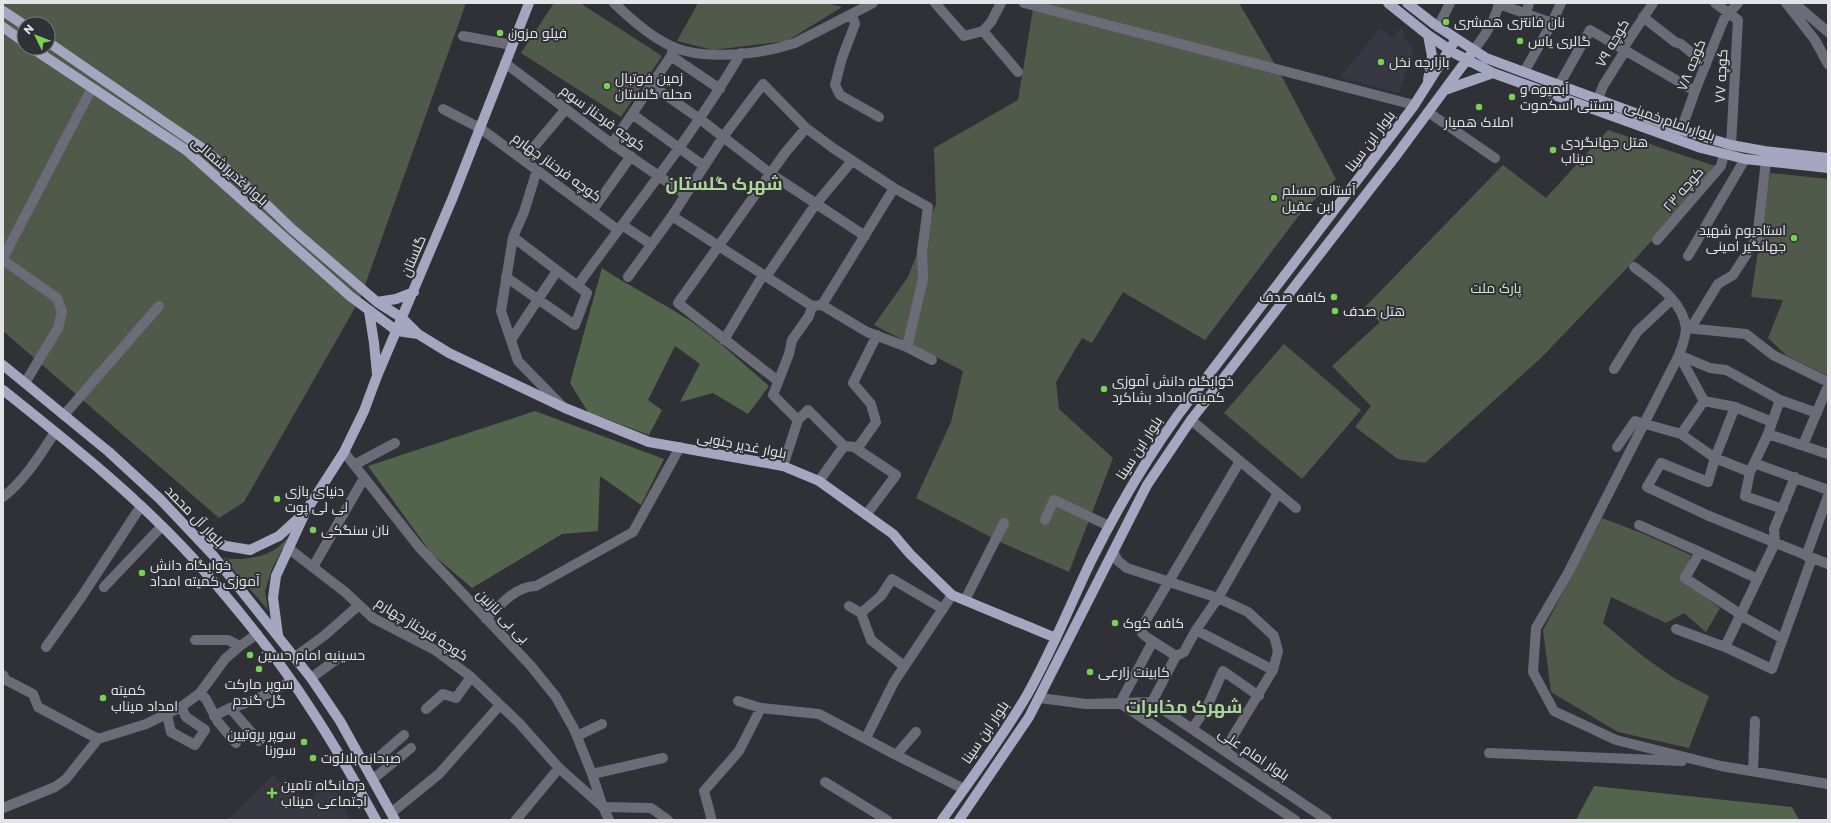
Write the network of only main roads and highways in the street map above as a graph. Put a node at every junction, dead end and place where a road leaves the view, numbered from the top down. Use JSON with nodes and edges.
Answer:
{"nodes":[{"id":1,"x":529,"y":3,"type":"edge"},
{"id":2,"x":1388,"y":3,"type":"edge"},
{"id":3,"x":1407,"y":3,"type":"edge"},
{"id":4,"x":3,"y":11,"type":"edge"},
{"id":5,"x":16,"y":20,"type":"edge"},
{"id":6,"x":3,"y":27,"type":"edge"},
{"id":7,"x":1428,"y":35,"type":"junction"},
{"id":8,"x":16,"y":36,"type":"edge"},
{"id":9,"x":1456,"y":39,"type":"junction"},
{"id":10,"x":56,"y":48,"type":"edge"},
{"id":11,"x":1449,"y":49,"type":"junction"},
{"id":12,"x":1474,"y":50,"type":"junction"},
{"id":13,"x":44,"y":56,"type":"edge"},
{"id":14,"x":1466,"y":60,"type":"junction"},
{"id":15,"x":1493,"y":73,"type":"junction"},
{"id":16,"x":1427,"y":85,"type":"junction"},
{"id":17,"x":1444,"y":90,"type":"junction"},
{"id":18,"x":1828,"y":158,"type":"edge"},
{"id":19,"x":1828,"y":168,"type":"edge"},
{"id":20,"x":414,"y":292,"type":"junction"},
{"id":21,"x":377,"y":302,"type":"junction"},
{"id":22,"x":369,"y":311,"type":"junction"},
{"id":23,"x":402,"y":318,"type":"junction"},
{"id":24,"x":397,"y":331,"type":"junction"},
{"id":25,"x":418,"y":334,"type":"junction"},
{"id":26,"x":3,"y":365,"type":"edge"},
{"id":27,"x":377,"y":376,"type":"junction"},
{"id":28,"x":3,"y":390,"type":"edge"},
{"id":29,"x":109,"y":452,"type":"junction"},
{"id":30,"x":96,"y":465,"type":"junction"},
{"id":31,"x":306,"y":511,"type":"junction"},
{"id":32,"x":194,"y":535,"type":"junction"},
{"id":33,"x":278,"y":635,"type":"junction"},
{"id":34,"x":1056,"y":638,"type":"junction"},
{"id":35,"x":1027,"y":695,"type":"junction"},
{"id":36,"x":1040,"y":698,"type":"junction"},
{"id":37,"x":328,"y":704,"type":"junction"},
{"id":38,"x":312,"y":710,"type":"junction"},
{"id":39,"x":393,"y":816,"type":"edge"},
{"id":40,"x":376,"y":820,"type":"edge"},
{"id":41,"x":942,"y":820,"type":"edge"},
{"id":42,"x":959,"y":820,"type":"edge"}],
"edges":[{"from":1,"to":20,"type":"main road","name":"گلستان"},
{"from":2,"to":7,"type":"main road","name":"بلوار امام خمینی"},
{"from":3,"to":9,"type":"main road","name":"بلوار امام خمینی"},
{"from":4,"to":5,"type":"main road"},
{"from":6,"to":8,"type":"main road"},
{"from":7,"to":11,"type":"main road","name":"بلوار امام خمینی"},
{"from":7,"to":16,"type":"main road"},
{"from":9,"to":11,"type":"main road","name":"بلوار ابن سینا"},
{"from":9,"to":12,"type":"main road","name":"بلوار امام خمینی"},
{"from":10,"to":21,"type":"main road","name":"بلوار غدیر شمالی"},
{"from":11,"to":14,"type":"main road","name":"بلوار امام خمینی"},
{"from":11,"to":16,"type":"main road","name":"بلوار ابن سینا"},
{"from":12,"to":14,"type":"main road","name":"بلوار ابن سینا"},
{"from":12,"to":18,"type":"main road","name":"بلوار امام خمینی"},
{"from":13,"to":22,"type":"main road","name":"بلوار غدیر شمالی"},
{"from":14,"to":15,"type":"main road","name":"بلوار امام خمینی"},
{"from":14,"to":17,"type":"main road","name":"بلوار ابن سینا"},
{"from":15,"to":17,"type":"main road"},
{"from":15,"to":19,"type":"main road","name":"بلوار امام خمینی"},
{"from":16,"to":34,"type":"main road","name":"بلوار ابن سینا"},
{"from":17,"to":36,"type":"main road","name":"بلوار ابن سینا"},
{"from":20,"to":21,"type":"main road"},
{"from":20,"to":23,"type":"main road","name":"گلستان"},
{"from":21,"to":23,"type":"main road","name":"بلوار غدیر شمالی"},
{"from":22,"to":24,"type":"main road","name":"بلوار غدیر شمالی"},
{"from":22,"to":27,"type":"main road"},
{"from":23,"to":24,"type":"main road","name":"گلستان"},
{"from":23,"to":25,"type":"main road","name":"بلوار غدیر جنوبی"},
{"from":24,"to":25,"type":"main road","name":"بلوار غدیر جنوبی"},
{"from":24,"to":27,"type":"main road","name":"گلستان"},
{"from":25,"to":34,"type":"main road","name":"بلوار غدیر جنوبی"},
{"from":26,"to":29,"type":"main road","name":"بلوار آل محمد"},
{"from":27,"to":31,"type":"main road","name":"گلستان"},
{"from":28,"to":30,"type":"main road"},
{"from":29,"to":30,"type":"main road"},
{"from":29,"to":32,"type":"main road","name":"بلوار آل محمد"},
{"from":30,"to":38,"type":"main road"},
{"from":31,"to":32,"type":"main road","name":"گلستان"},
{"from":31,"to":33,"type":"main road","name":"گلستان"},
{"from":32,"to":33,"type":"main road","name":"بلوار آل محمد"},
{"from":33,"to":37,"type":"main road","name":"بلوار آل محمد"},
{"from":34,"to":35,"type":"main road","name":"بلوار ابن سینا"},
{"from":35,"to":36,"type":"main road"},
{"from":35,"to":41,"type":"main road","name":"بلوار ابن سینا"},
{"from":36,"to":42,"type":"main road","name":"بلوار ابن سینا"},
{"from":37,"to":38,"type":"main road"},
{"from":37,"to":39,"type":"main road","name":"بلوار آل محمد"},
{"from":38,"to":40,"type":"main road"}]}
